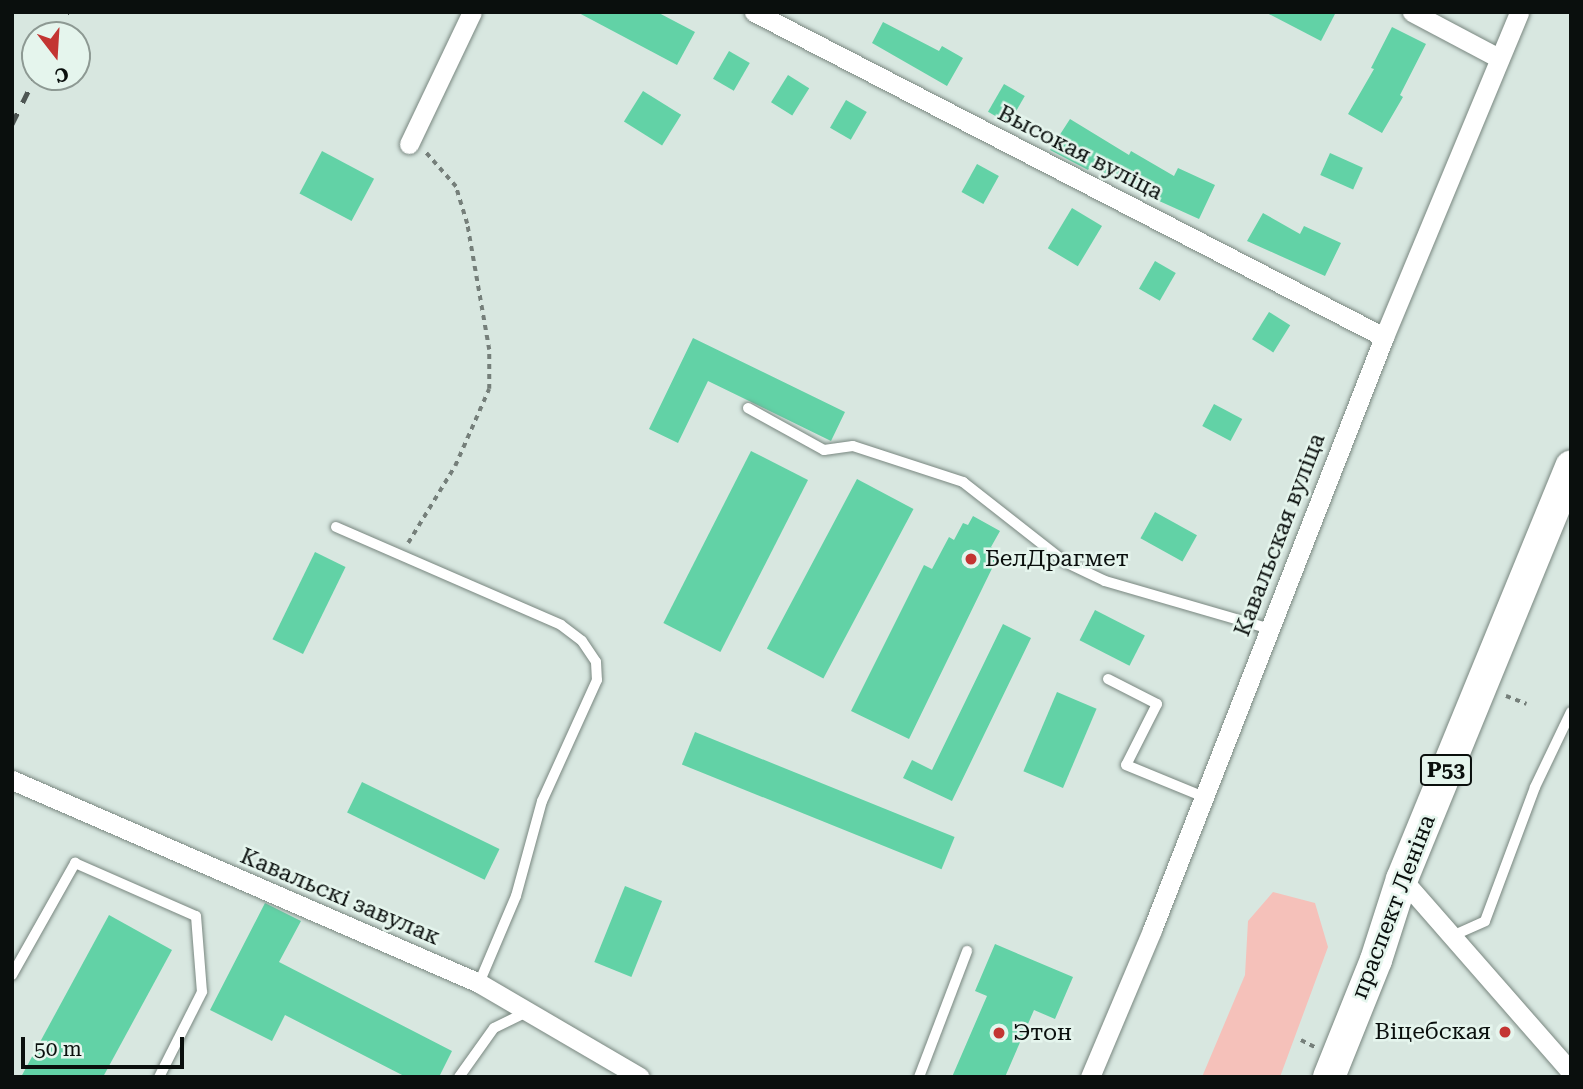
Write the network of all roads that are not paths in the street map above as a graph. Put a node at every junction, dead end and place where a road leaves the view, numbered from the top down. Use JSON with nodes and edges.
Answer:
{"nodes":[{"id":1,"x":472,"y":12,"type":"edge"},
{"id":2,"x":754,"y":12,"type":"edge"},
{"id":3,"x":1412,"y":12,"type":"edge"},
{"id":4,"x":1519,"y":12,"type":"edge"},
{"id":5,"x":1499,"y":58,"type":"junction"},
{"id":6,"x":411,"y":141,"type":"road end"},
{"id":7,"x":1384,"y":337,"type":"junction"},
{"id":8,"x":748,"y":408,"type":"dead end"},
{"id":9,"x":1571,"y":466,"type":"edge"},
{"id":10,"x":336,"y":527,"type":"dead end"},
{"id":11,"x":1270,"y":629,"type":"junction"},
{"id":12,"x":1108,"y":679,"type":"dead end"},
{"id":13,"x":1571,"y":712,"type":"edge"},
{"id":14,"x":12,"y":780,"type":"edge"},
{"id":15,"x":1204,"y":797,"type":"junction"},
{"id":16,"x":1402,"y":880,"type":"junction"},
{"id":17,"x":1452,"y":936,"type":"junction"},
{"id":18,"x":967,"y":951,"type":"dead end"},
{"id":19,"x":12,"y":975,"type":"edge"},
{"id":20,"x":479,"y":983,"type":"junction"},
{"id":21,"x":528,"y":1012,"type":"junction"},
{"id":22,"x":1571,"y":1072,"type":"edge"},
{"id":23,"x":159,"y":1077,"type":"edge"},
{"id":24,"x":459,"y":1077,"type":"edge"},
{"id":25,"x":640,"y":1077,"type":"edge"},
{"id":26,"x":919,"y":1077,"type":"edge"},
{"id":27,"x":1090,"y":1077,"type":"edge"},
{"id":28,"x":1329,"y":1077,"type":"edge"}],
"edges":[{"from":1,"to":6,"type":"street"},
{"from":2,"to":7,"type":"street","name":"Высокая вуліца"},
{"from":3,"to":5,"type":"street"},
{"from":4,"to":5,"type":"street","name":"Кавальская вуліца"},
{"from":5,"to":7,"type":"street","name":"Кавальская вуліца"},
{"from":7,"to":11,"type":"street","name":"Кавальская вуліца"},
{"from":8,"to":11,"type":"lane"},
{"from":9,"to":16,"type":"main road","name":"праспект Леніна","number":"Р53"},
{"from":10,"to":20,"type":"lane"},
{"from":11,"to":15,"type":"street","name":"Кавальская вуліца"},
{"from":12,"to":15,"type":"lane"},
{"from":13,"to":17,"type":"lane"},
{"from":14,"to":20,"type":"street","name":"Кавальскі завулак"},
{"from":15,"to":27,"type":"street","name":"Кавальская вуліца"},
{"from":16,"to":17,"type":"street"},
{"from":16,"to":28,"type":"main road","name":"праспект Леніна","number":"Р53"},
{"from":17,"to":22,"type":"street"},
{"from":18,"to":26,"type":"lane"},
{"from":19,"to":23,"type":"lane"},
{"from":20,"to":21,"type":"street","name":"Кавальскі завулак"},
{"from":21,"to":24,"type":"lane"},
{"from":21,"to":25,"type":"street","name":"Кавальскі завулак"}]}
